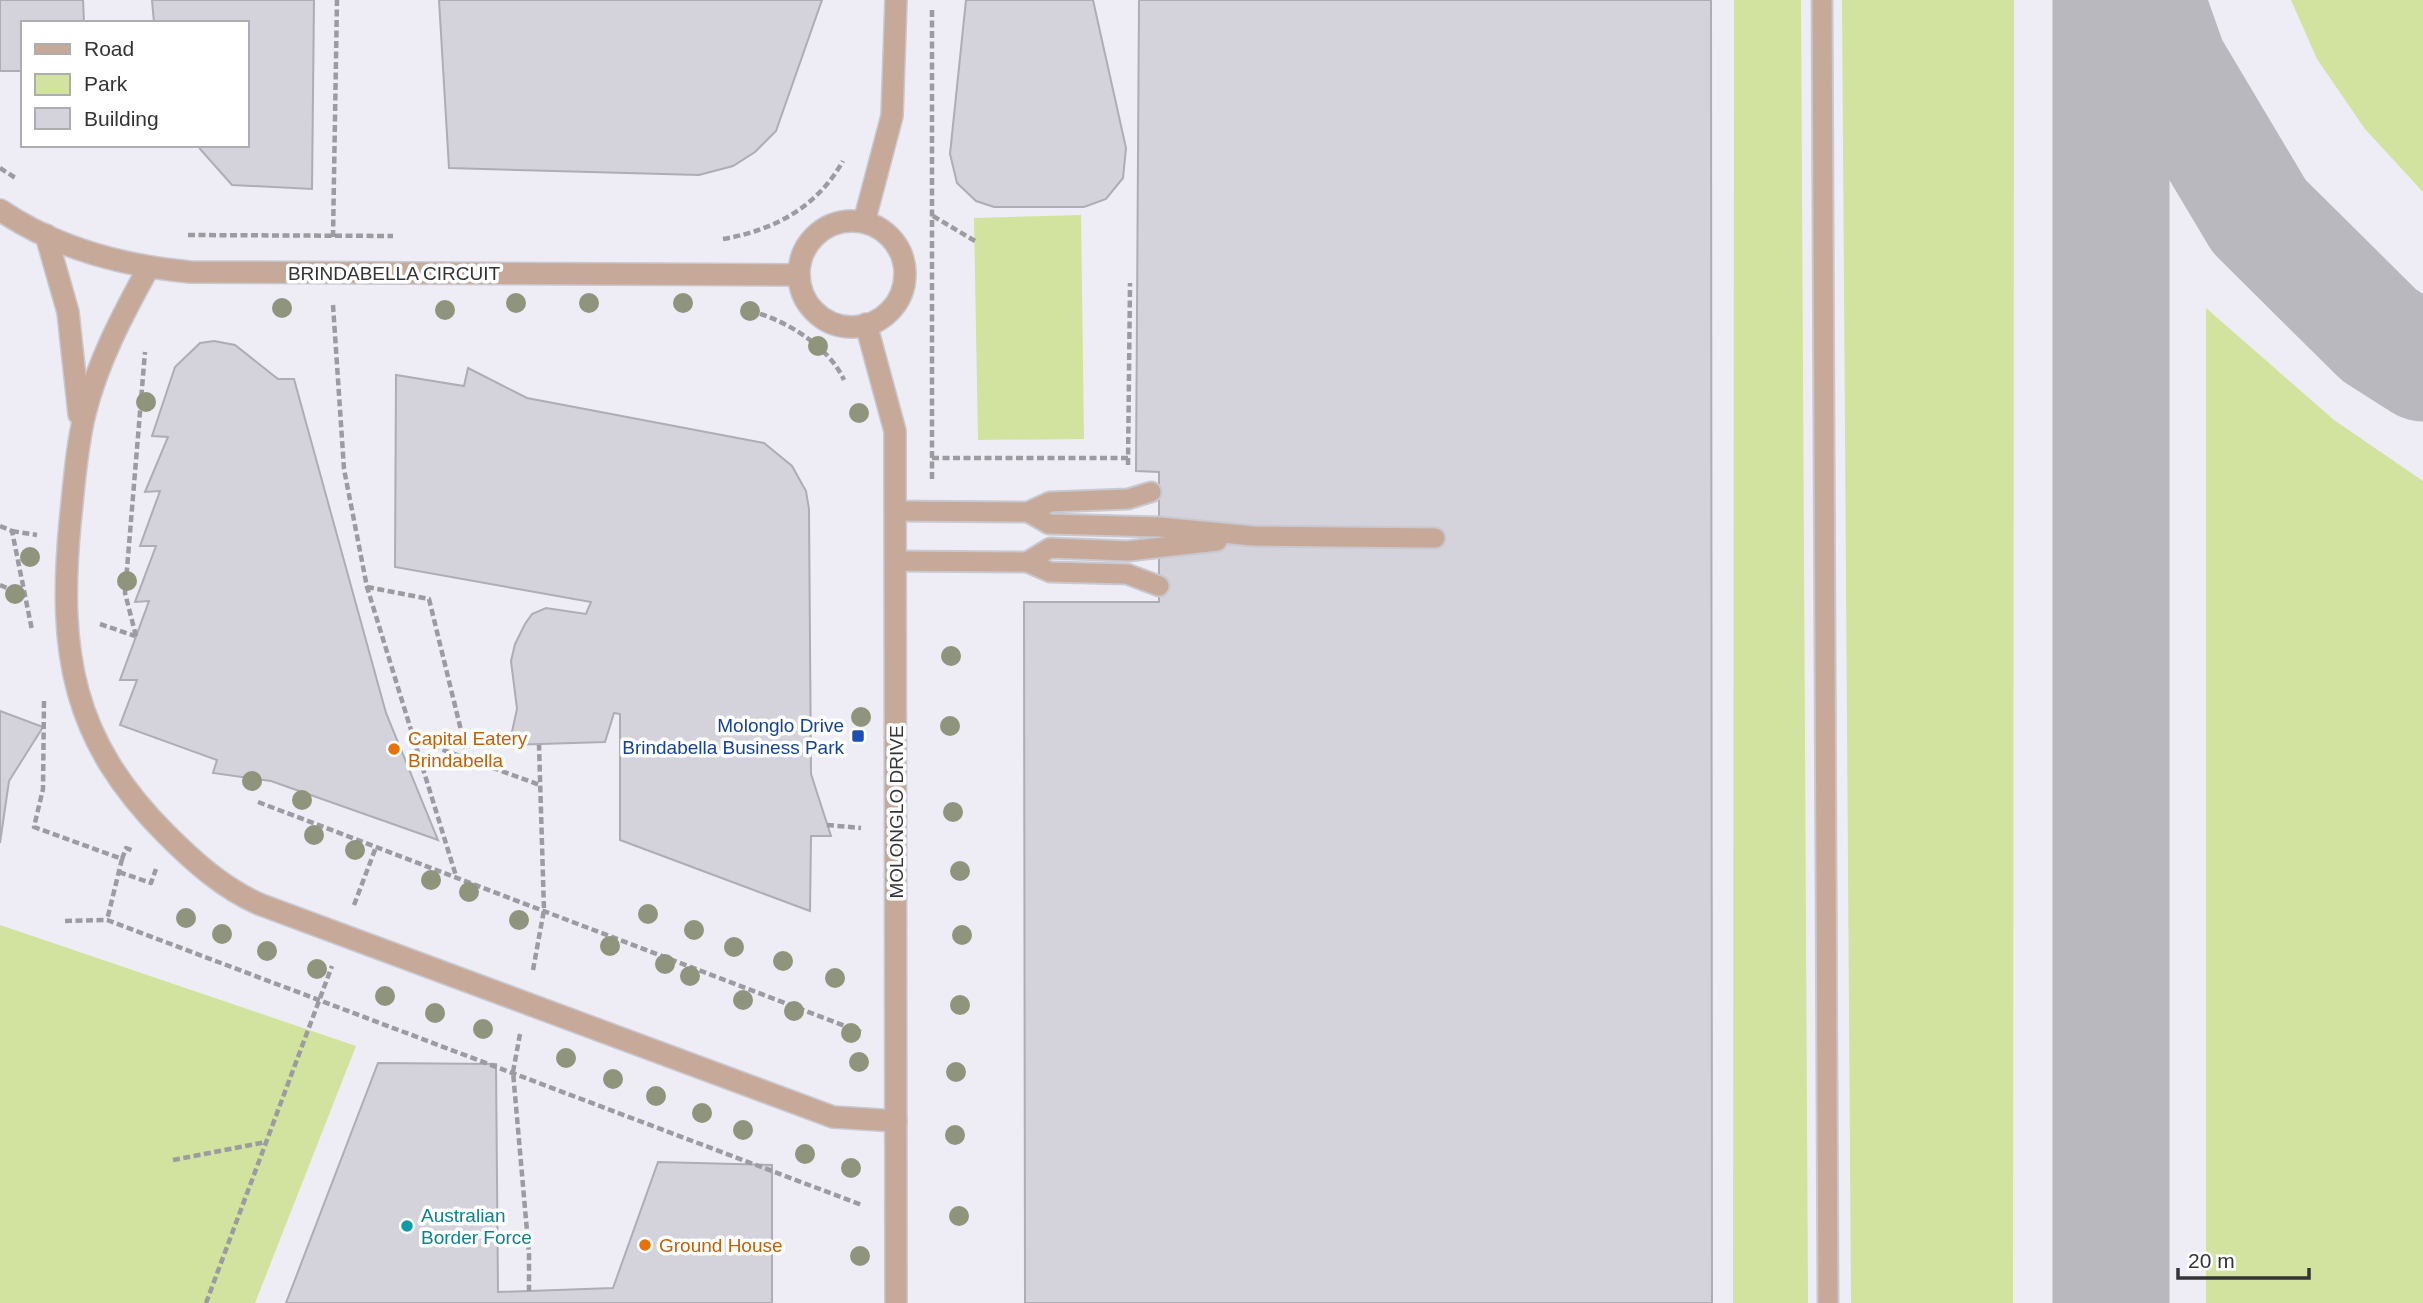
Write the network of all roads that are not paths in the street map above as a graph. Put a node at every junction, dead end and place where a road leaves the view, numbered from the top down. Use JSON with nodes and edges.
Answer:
{"nodes":[{"id":1,"x":896,"y":0,"type":"edge"},
{"id":2,"x":1822,"y":0,"type":"edge"},
{"id":3,"x":0,"y":211,"type":"edge"},
{"id":4,"x":864,"y":222,"type":"junction"},
{"id":5,"x":46,"y":235,"type":"junction"},
{"id":6,"x":149,"y":267,"type":"junction"},
{"id":7,"x":799,"y":275,"type":"junction"},
{"id":8,"x":866,"y":324,"type":"junction"},
{"id":9,"x":80,"y":437,"type":"junction"},
{"id":10,"x":1151,"y":492,"type":"dead end"},
{"id":11,"x":895,"y":511,"type":"junction"},
{"id":12,"x":1028,"y":512,"type":"junction"},
{"id":13,"x":1253,"y":536,"type":"junction"},
{"id":14,"x":1435,"y":538,"type":"dead end"},
{"id":15,"x":895,"y":561,"type":"junction"},
{"id":16,"x":1027,"y":562,"type":"junction"},
{"id":17,"x":1159,"y":586,"type":"dead end"},
{"id":18,"x":896,"y":1121,"type":"junction"},
{"id":19,"x":896,"y":1303,"type":"edge"},
{"id":20,"x":1828,"y":1303,"type":"edge"}],
"edges":[{"from":1,"to":4,"type":"street"},
{"from":2,"to":20,"type":"lane"},
{"from":3,"to":5,"type":"street","name":"BRINDABELLA CIRCUIT"},
{"from":4,"to":7,"type":"street"},
{"from":4,"to":8,"type":"street"},
{"from":5,"to":6,"type":"street","name":"BRINDABELLA CIRCUIT"},
{"from":5,"to":9,"type":"street"},
{"from":6,"to":7,"type":"street","name":"BRINDABELLA CIRCUIT"},
{"from":6,"to":9,"type":"street"},
{"from":7,"to":8,"type":"street"},
{"from":8,"to":11,"type":"street","name":"MOLONGLO DRIVE"},
{"from":9,"to":18,"type":"street"},
{"from":10,"to":12,"type":"lane"},
{"from":11,"to":12,"type":"lane"},
{"from":11,"to":15,"type":"street","name":"MOLONGLO DRIVE"},
{"from":12,"to":13,"type":"lane"},
{"from":13,"to":14,"type":"lane"},
{"from":13,"to":16,"type":"lane"},
{"from":15,"to":16,"type":"lane"},
{"from":15,"to":18,"type":"street","name":"MOLONGLO DRIVE"},
{"from":16,"to":17,"type":"lane"},
{"from":18,"to":19,"type":"street","name":"MOLONGLO DRIVE"}]}
